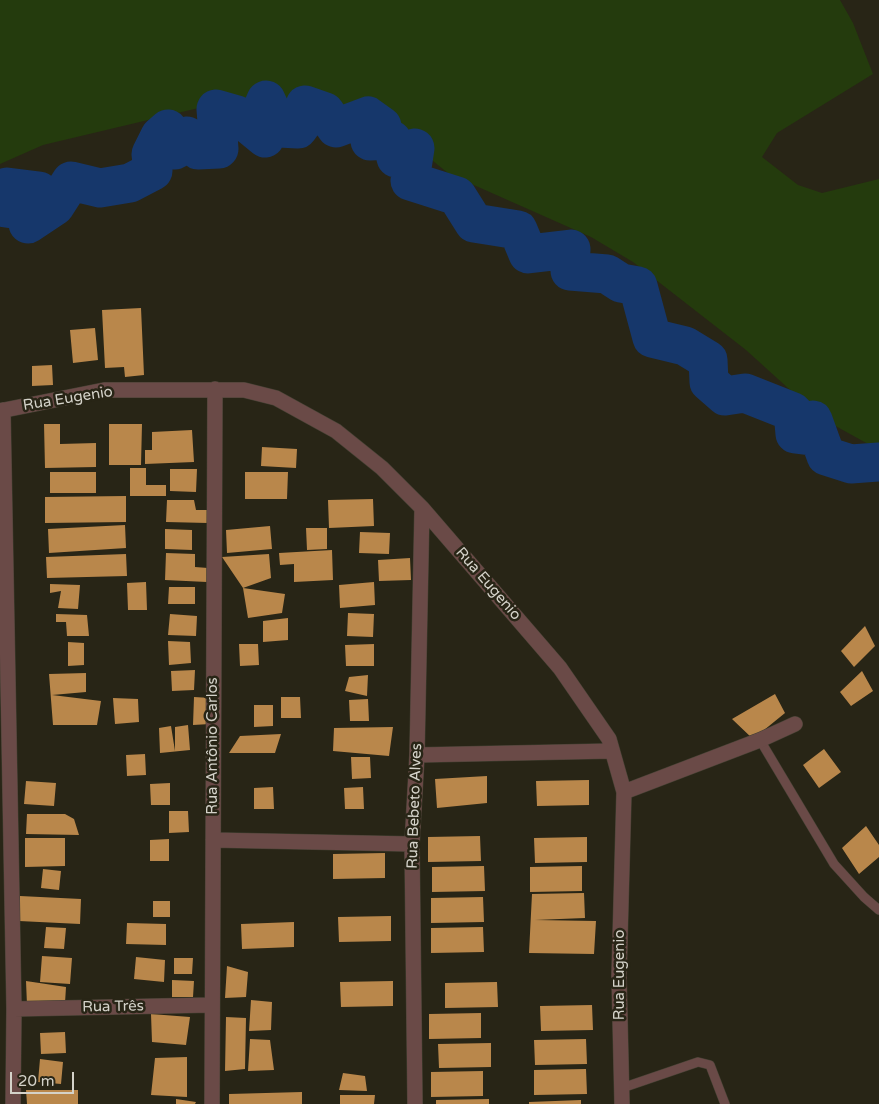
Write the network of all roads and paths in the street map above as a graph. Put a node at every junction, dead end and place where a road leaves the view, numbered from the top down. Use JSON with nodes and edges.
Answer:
{"nodes":[{"id":1,"x":215,"y":389,"type":"junction"},
{"id":2,"x":1,"y":410,"type":"edge"},
{"id":3,"x":422,"y":508,"type":"junction"},
{"id":4,"x":795,"y":724,"type":"dead end"},
{"id":5,"x":760,"y":740,"type":"junction"},
{"id":6,"x":612,"y":751,"type":"junction"},
{"id":7,"x":417,"y":755,"type":"junction"},
{"id":8,"x":624,"y":792,"type":"junction"},
{"id":9,"x":213,"y":840,"type":"junction"},
{"id":10,"x":412,"y":844,"type":"junction"},
{"id":11,"x":879,"y":910,"type":"edge"},
{"id":12,"x":211,"y":1005,"type":"junction"},
{"id":13,"x":14,"y":1009,"type":"junction"},
{"id":14,"x":622,"y":1088,"type":"junction"},
{"id":15,"x":13,"y":1104,"type":"edge"},
{"id":16,"x":212,"y":1104,"type":"edge"},
{"id":17,"x":415,"y":1104,"type":"edge"},
{"id":18,"x":622,"y":1104,"type":"edge"},
{"id":19,"x":725,"y":1104,"type":"edge"}],
"edges":[{"from":1,"to":2,"type":"street","name":"Rua Eugenio"},
{"from":1,"to":3,"type":"street","name":"Rua Eugenio"},
{"from":1,"to":9,"type":"street","name":"Rua Antônio Carlos"},
{"from":2,"to":13,"type":"street"},
{"from":3,"to":6,"type":"street","name":"Rua Eugenio"},
{"from":3,"to":7,"type":"street","name":"Rua Bebeto Alves"},
{"from":4,"to":5,"type":"street"},
{"from":5,"to":8,"type":"street"},
{"from":5,"to":11,"type":"lane"},
{"from":6,"to":7,"type":"street"},
{"from":6,"to":8,"type":"street","name":"Rua Eugenio"},
{"from":7,"to":10,"type":"street","name":"Rua Bebeto Alves"},
{"from":8,"to":14,"type":"street","name":"Rua Eugenio"},
{"from":9,"to":10,"type":"street"},
{"from":9,"to":12,"type":"street","name":"Rua Antônio Carlos"},
{"from":10,"to":17,"type":"street","name":"Rua Bebeto Alves"},
{"from":12,"to":13,"type":"street","name":"Rua Três"},
{"from":12,"to":16,"type":"street","name":"Rua Antônio Carlos"},
{"from":13,"to":15,"type":"street"},
{"from":14,"to":18,"type":"street","name":"Rua Eugenio"},
{"from":14,"to":19,"type":"lane"}]}
